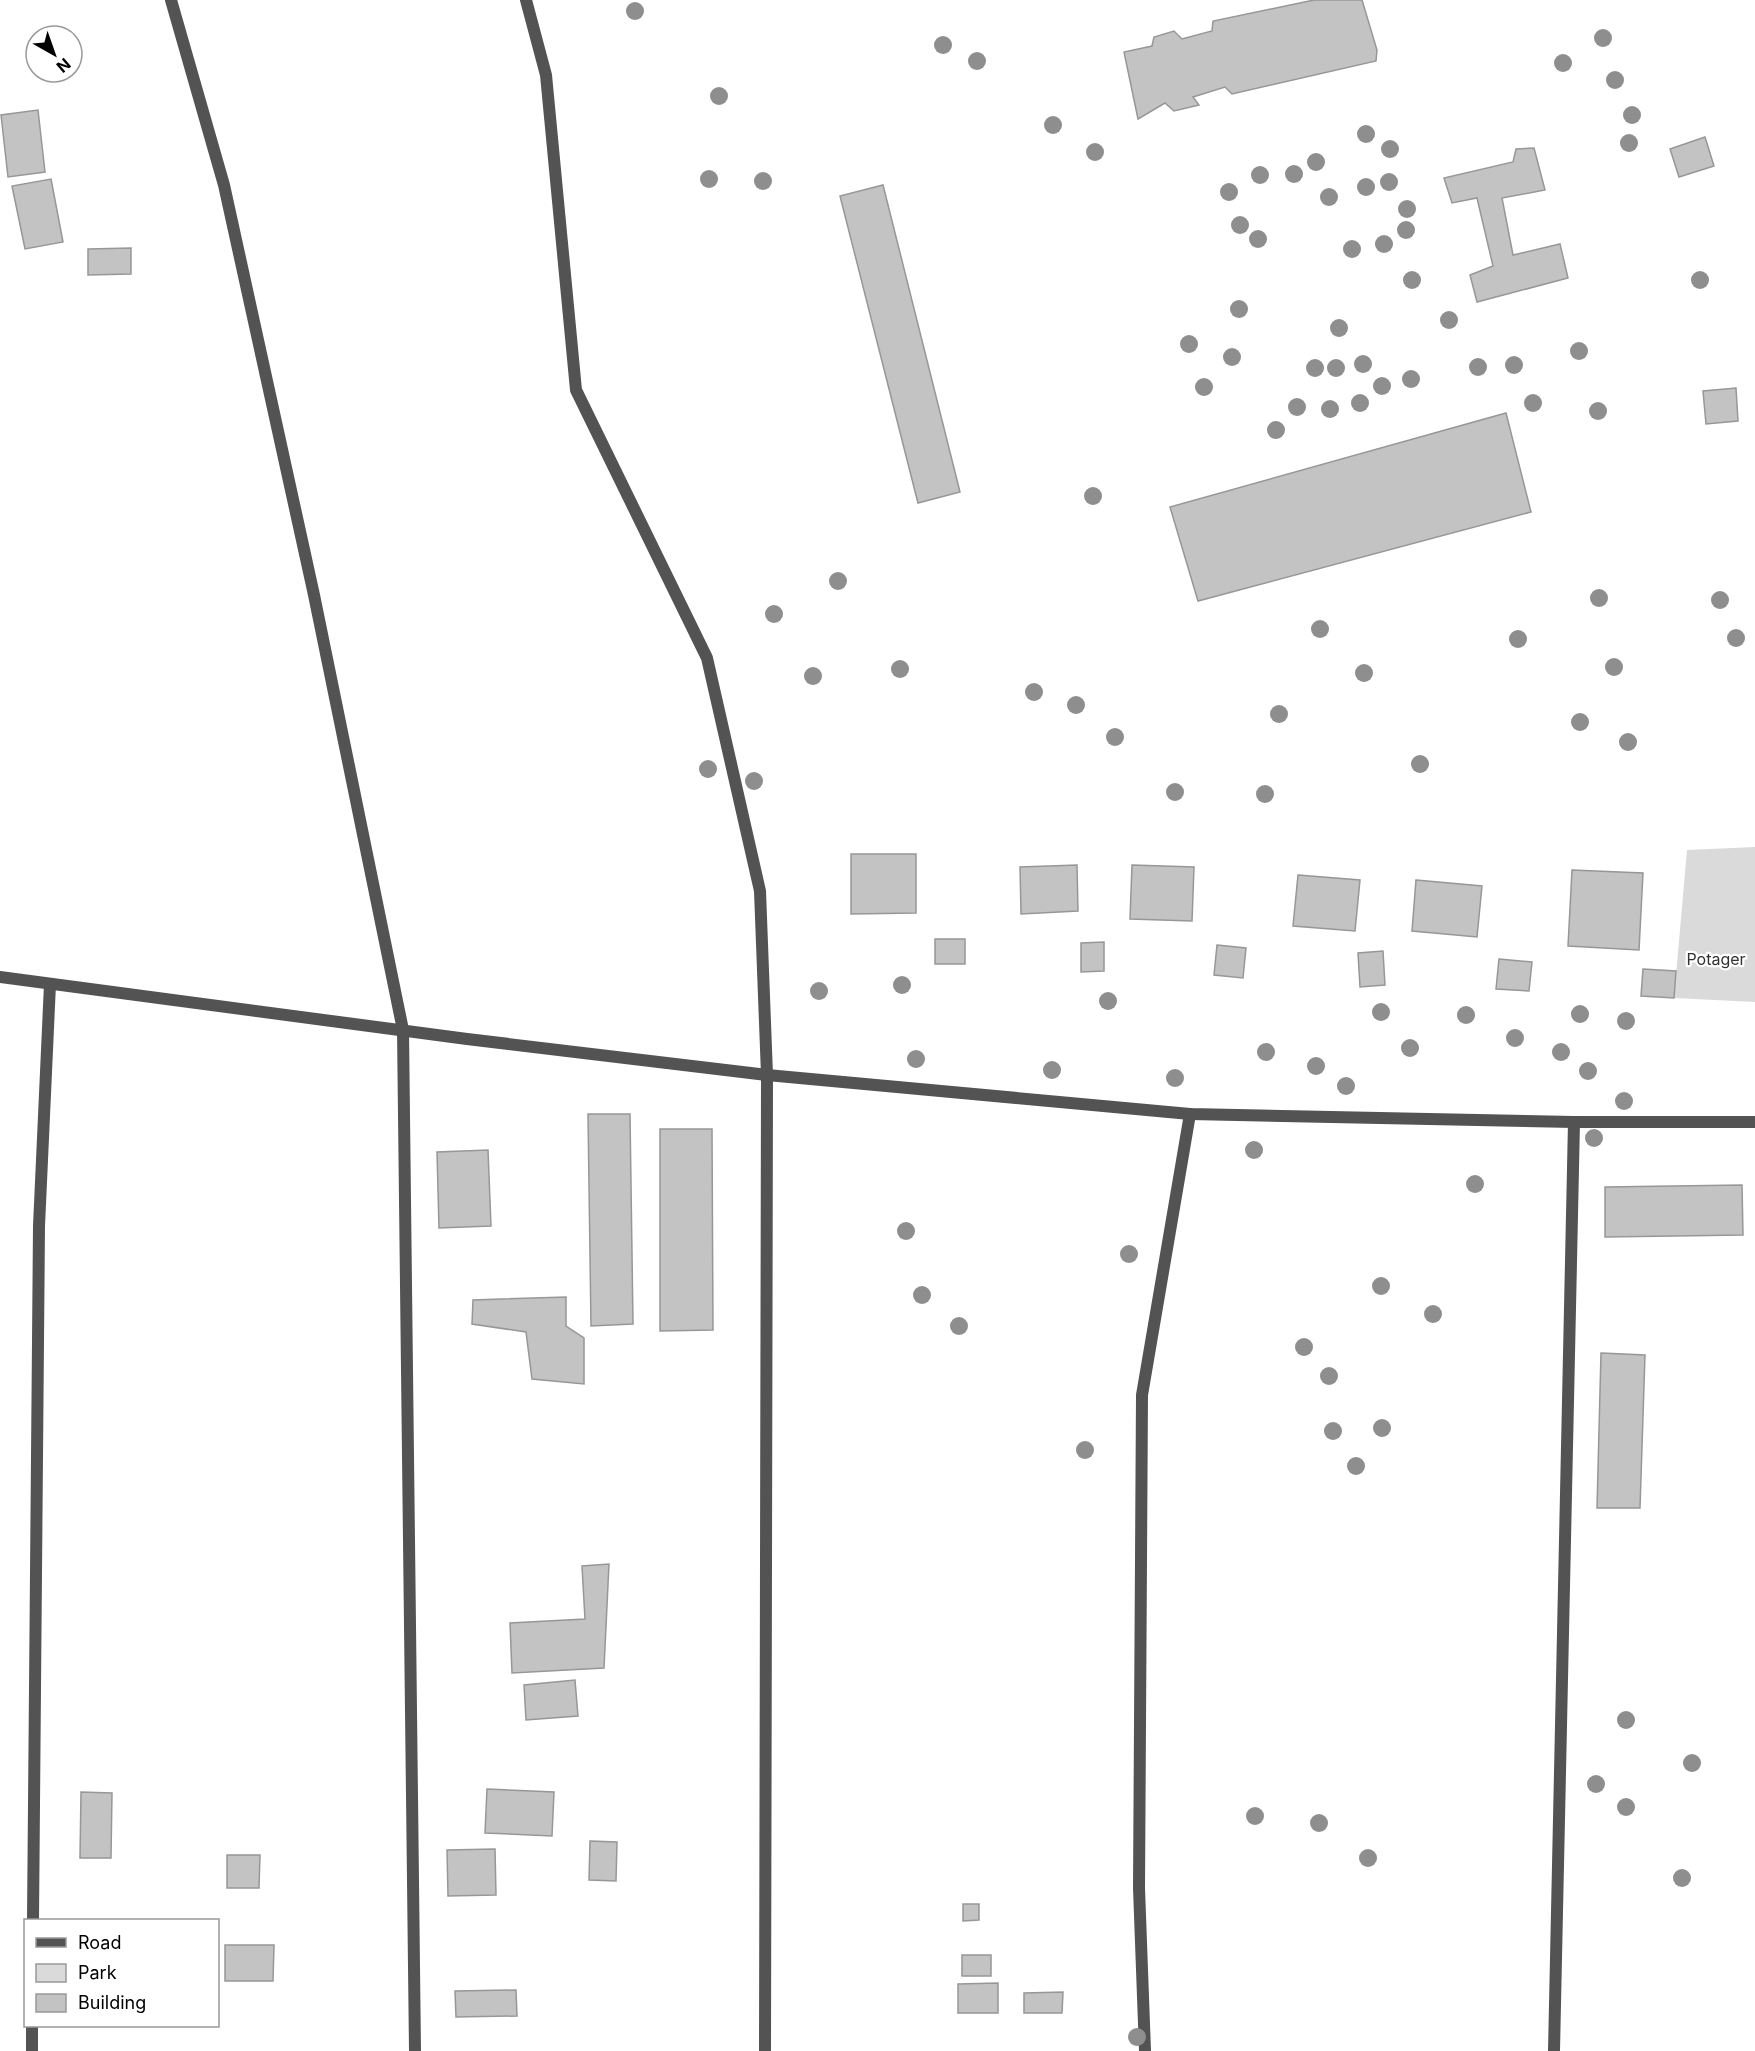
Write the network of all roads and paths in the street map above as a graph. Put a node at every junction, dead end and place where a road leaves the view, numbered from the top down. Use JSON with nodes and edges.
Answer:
{"nodes":[{"id":1,"x":171,"y":0,"type":"edge"},
{"id":2,"x":526,"y":0,"type":"edge"},
{"id":3,"x":0,"y":977,"type":"edge"},
{"id":4,"x":51,"y":984,"type":"junction"},
{"id":5,"x":403,"y":1030,"type":"junction"},
{"id":6,"x":767,"y":1075,"type":"junction"},
{"id":7,"x":1190,"y":1114,"type":"junction"},
{"id":8,"x":1574,"y":1122,"type":"junction"},
{"id":9,"x":1755,"y":1122,"type":"edge"},
{"id":10,"x":33,"y":1919,"type":"edge"},
{"id":11,"x":32,"y":2027,"type":"edge"},
{"id":12,"x":32,"y":2051,"type":"edge"},
{"id":13,"x":415,"y":2051,"type":"edge"},
{"id":14,"x":765,"y":2051,"type":"edge"},
{"id":15,"x":1145,"y":2051,"type":"edge"},
{"id":16,"x":1554,"y":2051,"type":"edge"}],
"edges":[{"from":1,"to":5,"type":"street"},
{"from":2,"to":6,"type":"street"},
{"from":3,"to":4,"type":"street"},
{"from":4,"to":5,"type":"street"},
{"from":4,"to":10,"type":"street"},
{"from":5,"to":6,"type":"street"},
{"from":5,"to":13,"type":"street"},
{"from":6,"to":7,"type":"street"},
{"from":6,"to":14,"type":"street"},
{"from":7,"to":8,"type":"street"},
{"from":7,"to":15,"type":"street"},
{"from":8,"to":9,"type":"street"},
{"from":8,"to":16,"type":"street"},
{"from":11,"to":12,"type":"street"}]}
